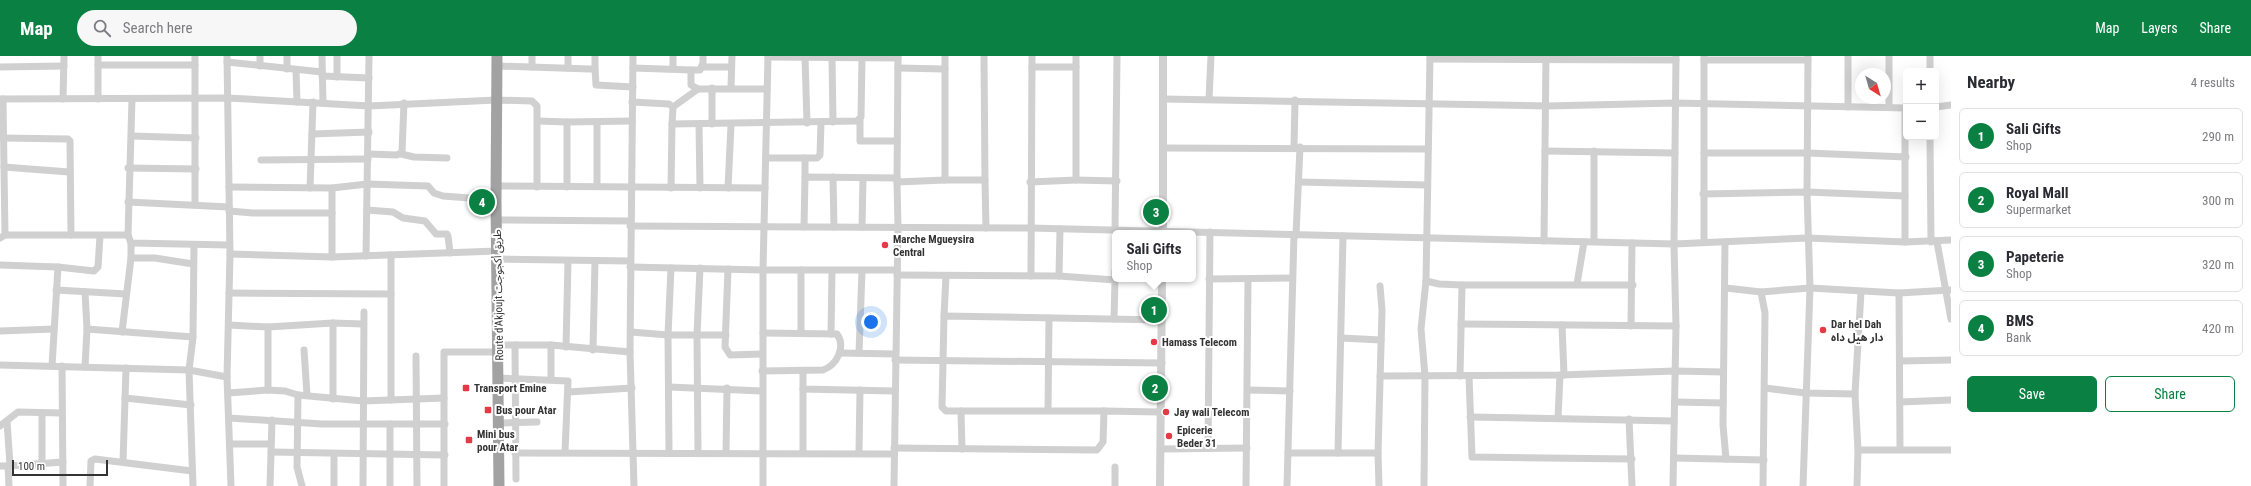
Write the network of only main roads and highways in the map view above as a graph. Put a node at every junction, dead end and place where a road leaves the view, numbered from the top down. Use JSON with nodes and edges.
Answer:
{"nodes":[{"id":1,"x":497,"y":61,"type":"edge"},
{"id":2,"x":499,"y":486,"type":"edge"}],
"edges":[{"from":1,"to":2,"type":"highway","name":"Route d'Akjoujt طريق أكجوجت"}]}
